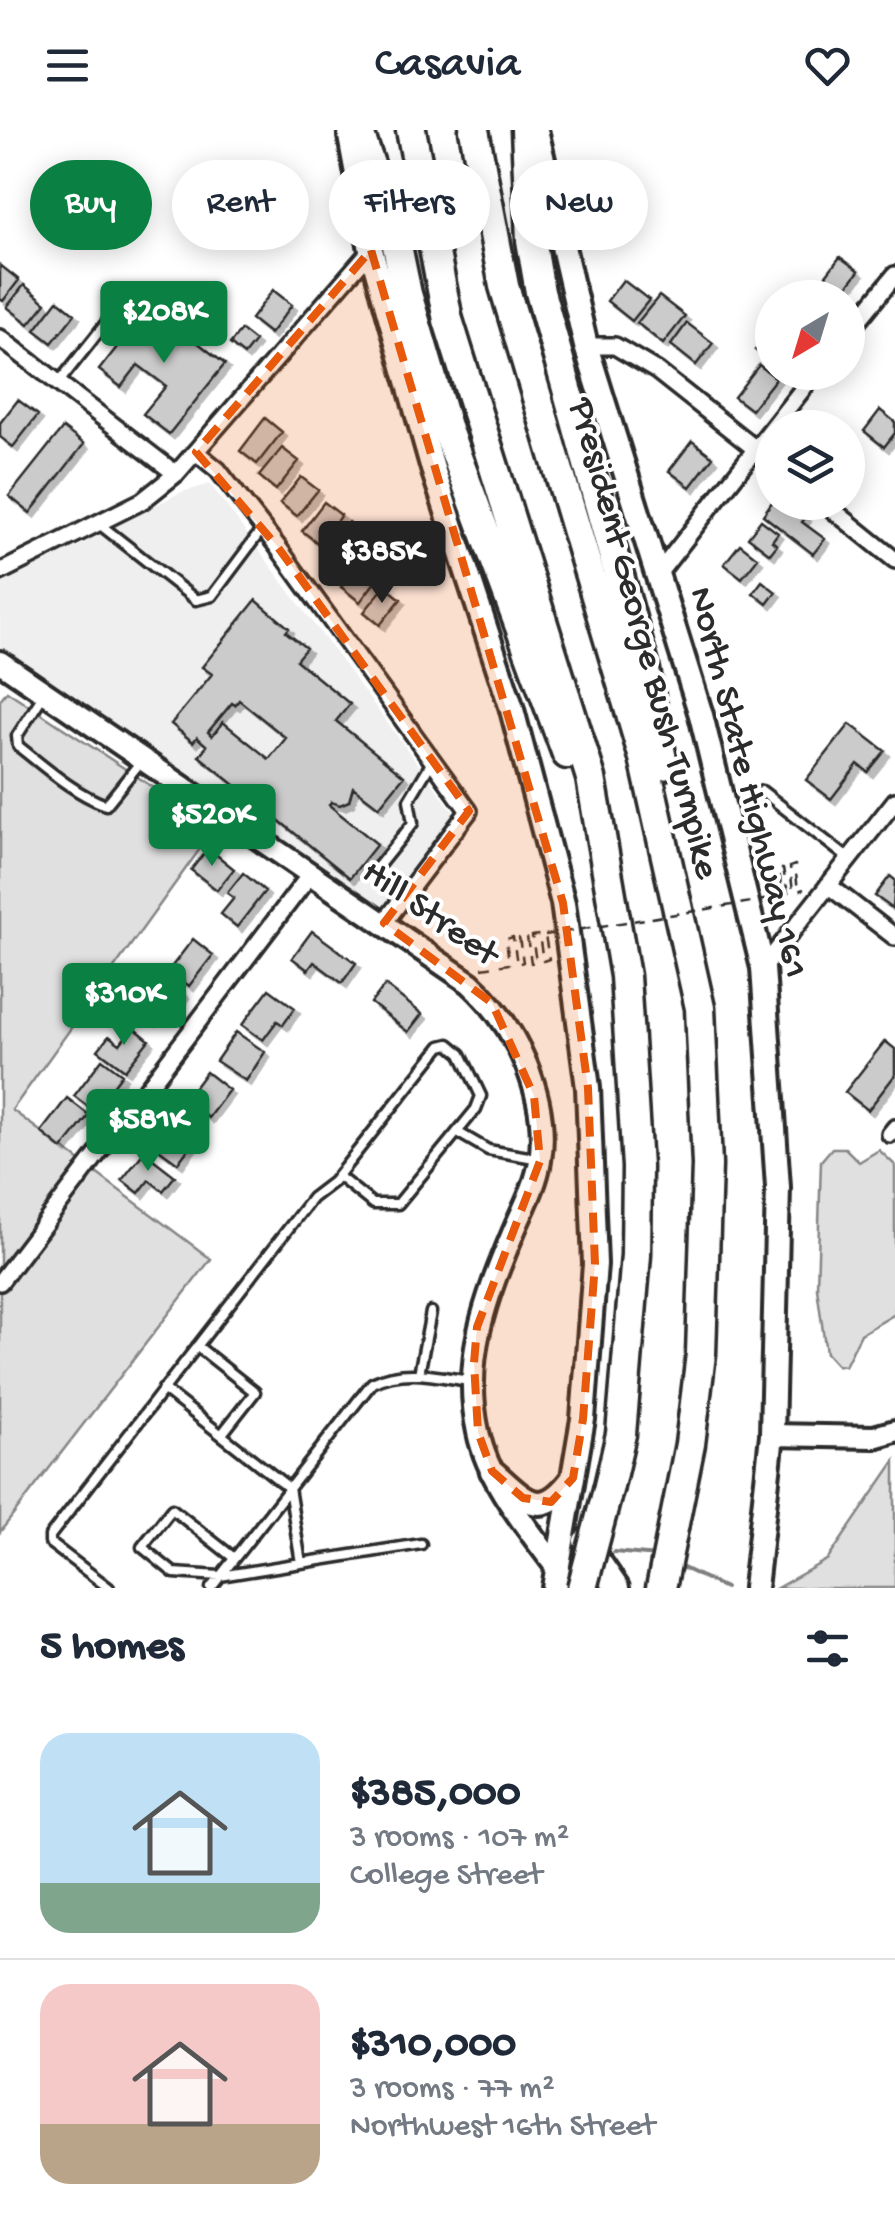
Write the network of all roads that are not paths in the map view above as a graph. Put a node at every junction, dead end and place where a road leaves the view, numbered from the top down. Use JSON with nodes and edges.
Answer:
{"nodes":[{"id":1,"x":349,"y":130,"type":"edge"},
{"id":2,"x":358,"y":130,"type":"edge"},
{"id":3,"x":411,"y":130,"type":"edge"},
{"id":4,"x":474,"y":130,"type":"edge"},
{"id":5,"x":526,"y":130,"type":"edge"},
{"id":6,"x":536,"y":130,"type":"edge"},
{"id":7,"x":354,"y":160,"type":"edge"},
{"id":8,"x":371,"y":250,"type":"joint"},
{"id":9,"x":895,"y":274,"type":"edge"},
{"id":10,"x":128,"y":294,"type":"dead end"},
{"id":11,"x":865,"y":312,"type":"edge"},
{"id":12,"x":0,"y":338,"type":"edge"},
{"id":13,"x":586,"y":346,"type":"junction"},
{"id":14,"x":59,"y":382,"type":"junction"},
{"id":15,"x":802,"y":390,"type":"edge"},
{"id":16,"x":786,"y":410,"type":"edge"},
{"id":17,"x":755,"y":448,"type":"joint"},
{"id":18,"x":196,"y":452,"type":"junction"},
{"id":19,"x":176,"y":474,"type":"junction"},
{"id":20,"x":845,"y":520,"type":"edge"},
{"id":21,"x":98,"y":523,"type":"junction"},
{"id":22,"x":262,"y":528,"type":"junction"},
{"id":23,"x":895,"y":560,"type":"edge"},
{"id":24,"x":0,"y":572,"type":"edge"},
{"id":25,"x":658,"y":574,"type":"junction"},
{"id":26,"x":0,"y":662,"type":"edge"},
{"id":27,"x":44,"y":694,"type":"junction"},
{"id":28,"x":142,"y":760,"type":"junction"},
{"id":29,"x":433,"y":760,"type":"junction"},
{"id":30,"x":762,"y":791,"type":"dead end"},
{"id":31,"x":895,"y":801,"type":"edge"},
{"id":32,"x":848,"y":859,"type":"junction"},
{"id":33,"x":607,"y":870,"type":"junction"},
{"id":34,"x":372,"y":874,"type":"dead end"},
{"id":35,"x":309,"y":876,"type":"junction"},
{"id":36,"x":828,"y":885,"type":"junction"},
{"id":37,"x":384,"y":923,"type":"junction"},
{"id":38,"x":895,"y":937,"type":"edge"},
{"id":39,"x":763,"y":968,"type":"junction"},
{"id":40,"x":700,"y":1008,"type":"junction"},
{"id":41,"x":457,"y":1132,"type":"junction"},
{"id":42,"x":540,"y":1160,"type":"junction"},
{"id":43,"x":338,"y":1176,"type":"junction"},
{"id":44,"x":0,"y":1282,"type":"edge"},
{"id":45,"x":432,"y":1312,"type":"dead end"},
{"id":46,"x":197,"y":1346,"type":"junction"},
{"id":47,"x":419,"y":1374,"type":"junction"},
{"id":48,"x":474,"y":1382,"type":"junction"},
{"id":49,"x":163,"y":1389,"type":"junction"},
{"id":50,"x":895,"y":1431,"type":"edge"},
{"id":51,"x":222,"y":1434,"type":"junction"},
{"id":52,"x":772,"y":1435,"type":"junction"},
{"id":53,"x":492,"y":1471,"type":"junction"},
{"id":54,"x":574,"y":1478,"type":"junction"},
{"id":55,"x":609,"y":1486,"type":"junction"},
{"id":56,"x":290,"y":1488,"type":"junction"},
{"id":57,"x":568,"y":1518,"type":"junction"},
{"id":58,"x":421,"y":1544,"type":"dead end"},
{"id":59,"x":234,"y":1558,"type":"junction"},
{"id":60,"x":301,"y":1563,"type":"junction"},
{"id":61,"x":220,"y":1576,"type":"junction"},
{"id":62,"x":561,"y":1582,"type":"edge"},
{"id":63,"x":109,"y":1588,"type":"edge"},
{"id":64,"x":210,"y":1588,"type":"edge"},
{"id":65,"x":582,"y":1588,"type":"edge"},
{"id":66,"x":593,"y":1588,"type":"edge"},
{"id":67,"x":617,"y":1588,"type":"edge"},
{"id":68,"x":661,"y":1588,"type":"edge"},
{"id":69,"x":755,"y":1588,"type":"edge"}],
"edges":[{"from":1,"to":7,"type":"main road"},
{"from":2,"to":33,"type":"highway"},
{"from":3,"to":33,"type":"highway"},
{"from":4,"to":40,"type":"highway","name":"President George Bush Turnpike"},
{"from":5,"to":40,"type":"highway"},
{"from":6,"to":13,"type":"main road","name":"North State Highway 161"},
{"from":8,"to":18,"type":"street"},
{"from":8,"to":54,"type":"main road"},
{"from":9,"to":11,"type":"street"},
{"from":10,"to":14,"type":"lane"},
{"from":12,"to":14,"type":"street"},
{"from":13,"to":17,"type":"street"},
{"from":13,"to":25,"type":"main road","name":"North State Highway 161"},
{"from":14,"to":19,"type":"street"},
{"from":15,"to":16,"type":"street"},
{"from":17,"to":25,"type":"street"},
{"from":18,"to":19,"type":"street"},
{"from":18,"to":22,"type":"street"},
{"from":19,"to":21,"type":"street"},
{"from":20,"to":23,"type":"street"},
{"from":21,"to":22,"type":"lane"},
{"from":21,"to":24,"type":"street"},
{"from":22,"to":29,"type":"street"},
{"from":25,"to":39,"type":"main road","name":"North State Highway 161"},
{"from":26,"to":27,"type":"street","name":"Hill Street"},
{"from":27,"to":28,"type":"street","name":"Hill Street"},
{"from":27,"to":28,"type":"lane"},
{"from":28,"to":35,"type":"street","name":"Hill Street"},
{"from":29,"to":34,"type":"lane"},
{"from":29,"to":37,"type":"street"},
{"from":30,"to":32,"type":"lane"},
{"from":31,"to":32,"type":"street"},
{"from":32,"to":36,"type":"street"},
{"from":33,"to":55,"type":"highway"},
{"from":35,"to":37,"type":"street","name":"Hill Street"},
{"from":35,"to":44,"type":"street"},
{"from":36,"to":38,"type":"street"},
{"from":36,"to":39,"type":"street"},
{"from":37,"to":42,"type":"street","name":"Hill Street"},
{"from":39,"to":52,"type":"main road","name":"North State Highway 161"},
{"from":40,"to":68,"type":"highway","name":"President George Bush Turnpike"},
{"from":41,"to":42,"type":"lane"},
{"from":41,"to":43,"type":"lane"},
{"from":41,"to":43,"type":"lane"},
{"from":42,"to":48,"type":"street","name":"Hill Street"},
{"from":43,"to":46,"type":"lane"},
{"from":45,"to":47,"type":"lane"},
{"from":46,"to":49,"type":"lane"},
{"from":46,"to":51,"type":"lane"},
{"from":47,"to":48,"type":"lane"},
{"from":47,"to":56,"type":"lane"},
{"from":48,"to":53,"type":"street","name":"Hill Street"},
{"from":49,"to":51,"type":"lane"},
{"from":49,"to":63,"type":"lane"},
{"from":50,"to":52,"type":"street"},
{"from":51,"to":56,"type":"lane"},
{"from":52,"to":69,"type":"main road","name":"North State Highway 161"},
{"from":53,"to":54,"type":"main road"},
{"from":53,"to":62,"type":"street","name":"Hill Street"},
{"from":54,"to":57,"type":"main road"},
{"from":55,"to":65,"type":"highway","bridge":true},
{"from":55,"to":66,"type":"highway","bridge":true},
{"from":56,"to":59,"type":"lane"},
{"from":56,"to":60,"type":"lane"},
{"from":57,"to":62,"type":"main road"},
{"from":57,"to":67,"type":"main road"},
{"from":58,"to":60,"type":"lane"},
{"from":59,"to":61,"type":"lane"},
{"from":59,"to":61,"type":"lane"},
{"from":60,"to":61,"type":"lane"},
{"from":61,"to":64,"type":"lane"}]}
